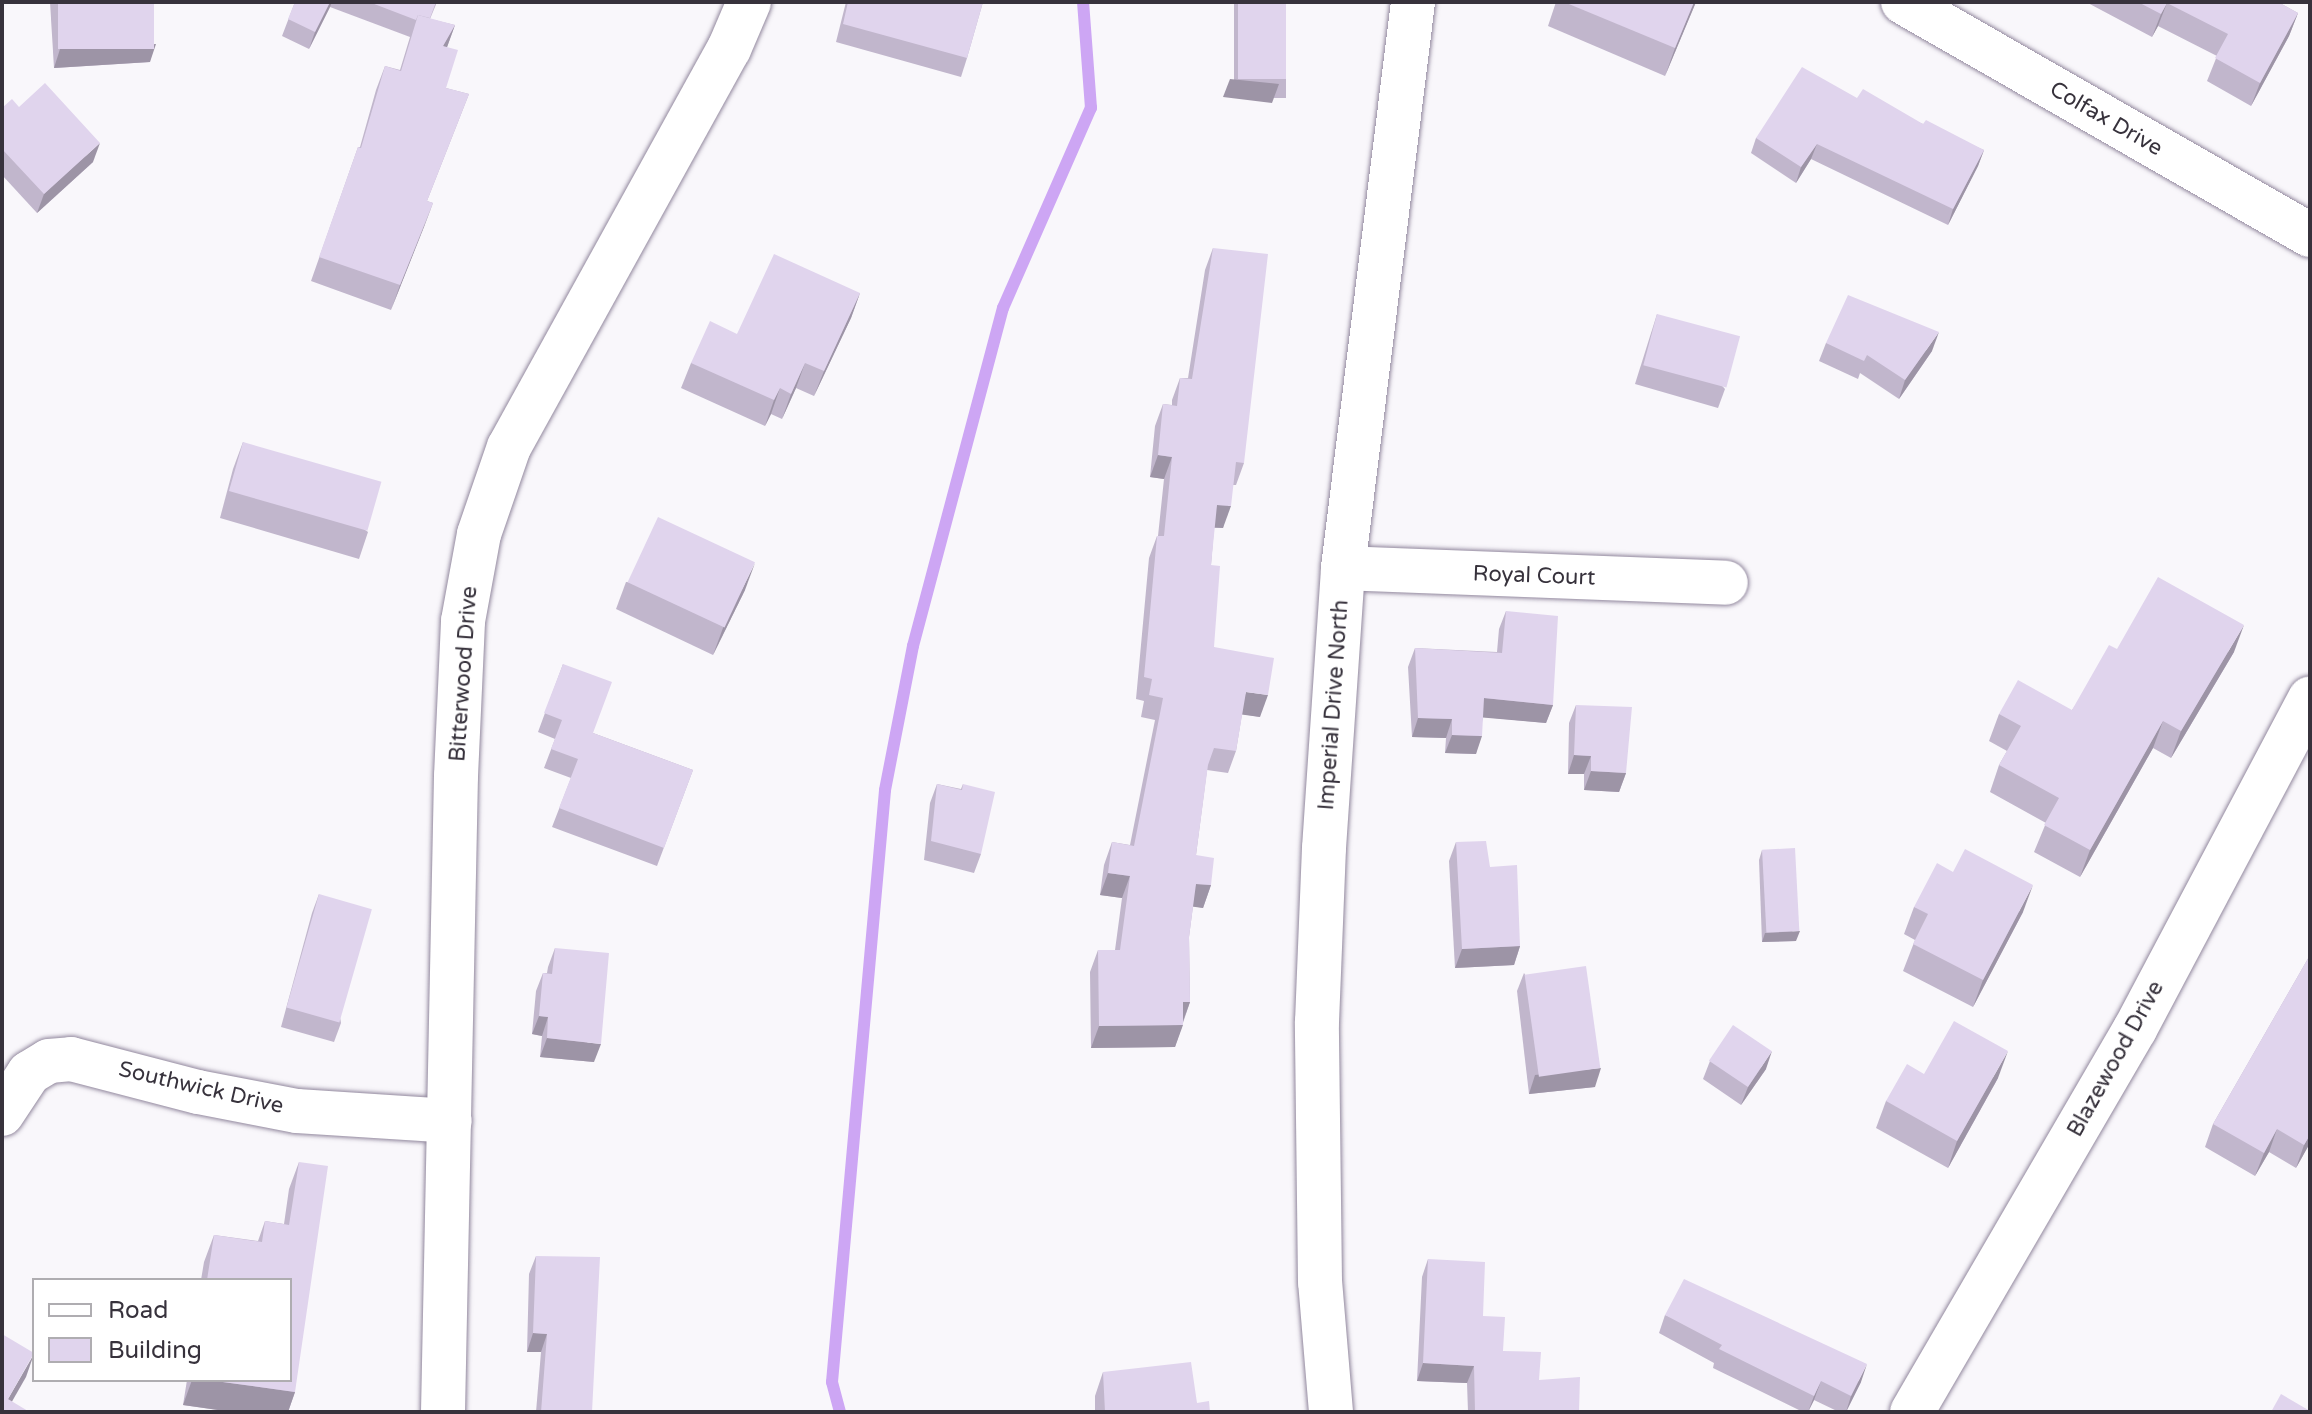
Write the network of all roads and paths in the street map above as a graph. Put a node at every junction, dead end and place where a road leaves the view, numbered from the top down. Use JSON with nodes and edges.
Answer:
{"nodes":[{"id":1,"x":749,"y":2,"type":"edge"},
{"id":2,"x":1413,"y":2,"type":"edge"},
{"id":3,"x":1903,"y":2,"type":"edge"},
{"id":4,"x":2310,"y":235,"type":"edge"},
{"id":5,"x":1343,"y":568,"type":"junction"},
{"id":6,"x":1726,"y":583,"type":"dead end"},
{"id":7,"x":2310,"y":699,"type":"edge"},
{"id":8,"x":2,"y":1114,"type":"edge"},
{"id":9,"x":450,"y":1121,"type":"junction"},
{"id":10,"x":443,"y":1412,"type":"edge"},
{"id":11,"x":1331,"y":1412,"type":"edge"},
{"id":12,"x":1912,"y":1412,"type":"edge"}],
"edges":[{"from":1,"to":9,"type":"street","name":"Bitterwood Drive"},
{"from":2,"to":5,"type":"street","name":"Imperial Drive North"},
{"from":3,"to":4,"type":"street","name":"Colfax Drive"},
{"from":5,"to":6,"type":"street","name":"Royal Court"},
{"from":5,"to":11,"type":"street","name":"Imperial Drive North"},
{"from":7,"to":12,"type":"street","name":"Blazewood Drive"},
{"from":8,"to":9,"type":"street","name":"Southwick Drive"},
{"from":9,"to":10,"type":"street","name":"Bitterwood Drive"}]}
